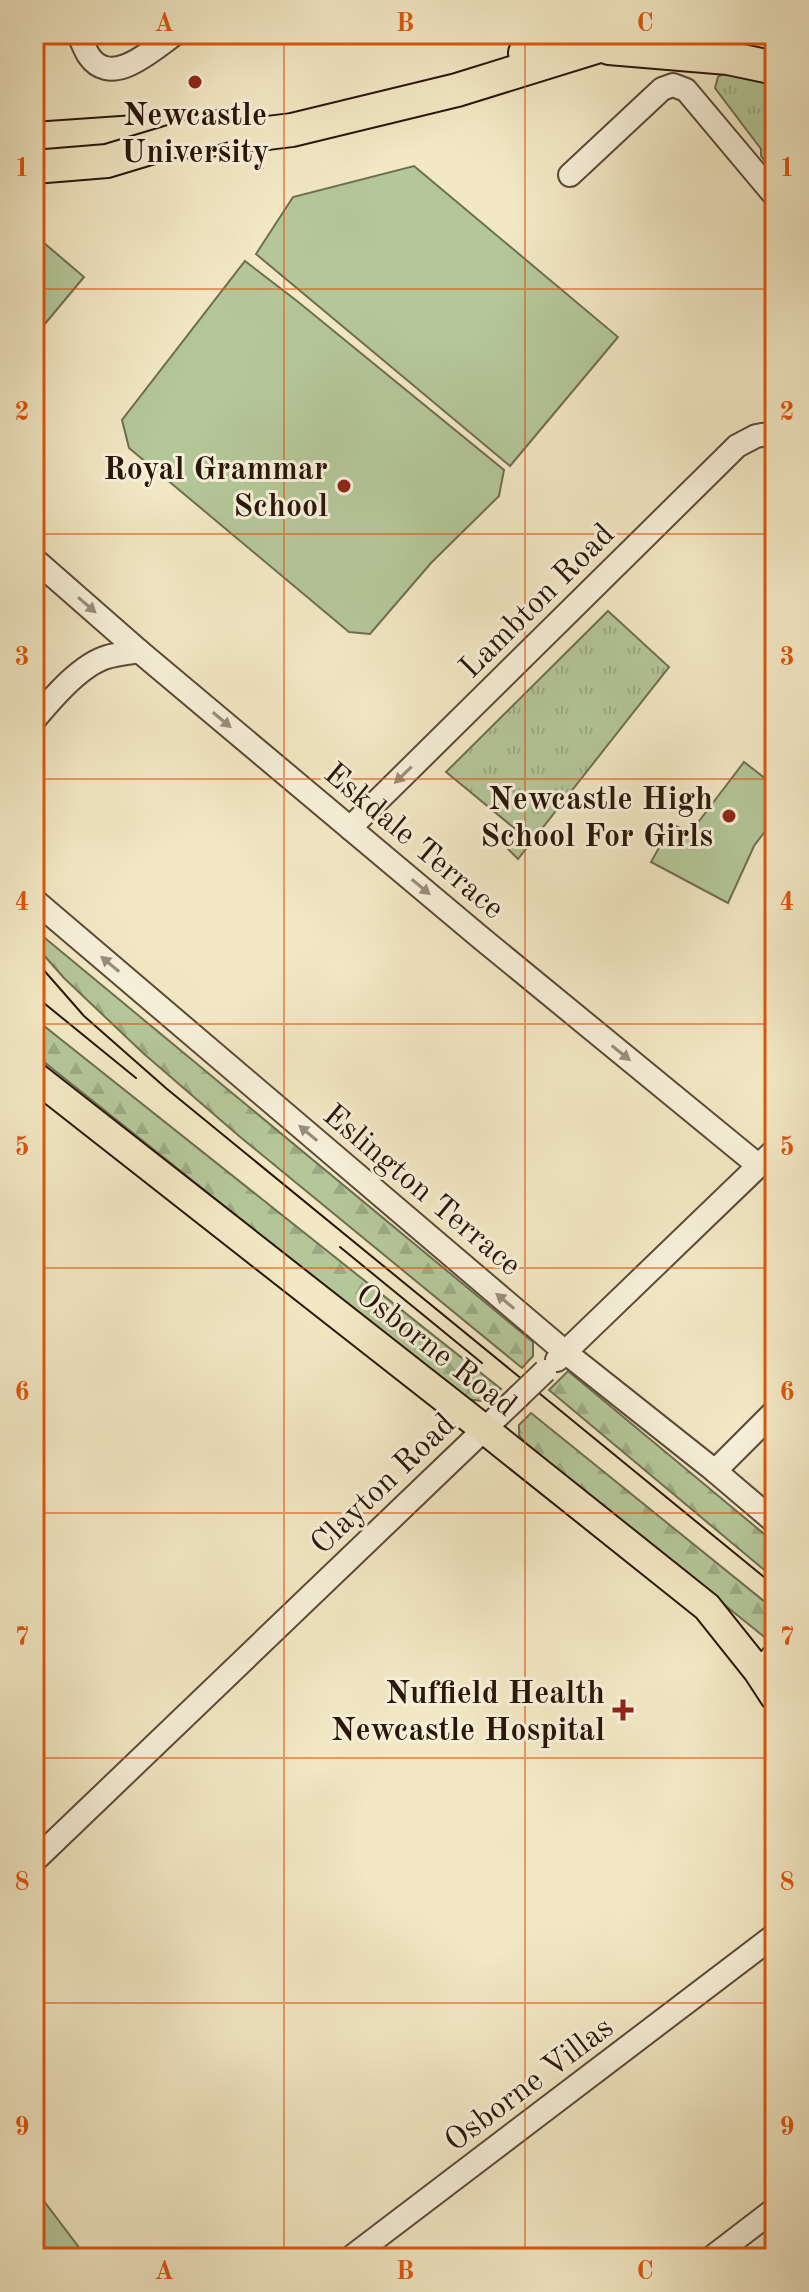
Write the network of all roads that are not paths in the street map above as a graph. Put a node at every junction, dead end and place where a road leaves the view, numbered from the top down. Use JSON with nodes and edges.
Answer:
{"nodes":[{"id":1,"x":78,"y":34,"type":"edge"},
{"id":2,"x":175,"y":34,"type":"edge"},
{"id":3,"x":557,"y":34,"type":"edge"},
{"id":4,"x":638,"y":34,"type":"edge"},
{"id":5,"x":593,"y":40,"type":"edge"},
{"id":6,"x":525,"y":53,"type":"junction"},
{"id":7,"x":775,"y":68,"type":"edge"},
{"id":8,"x":223,"y":126,"type":"junction"},
{"id":9,"x":292,"y":130,"type":"junction"},
{"id":10,"x":34,"y":139,"type":"edge"},
{"id":11,"x":34,"y":160,"type":"edge"},
{"id":12,"x":34,"y":167,"type":"edge"},
{"id":13,"x":34,"y":174,"type":"edge"},
{"id":14,"x":570,"y":175,"type":"dead end"},
{"id":15,"x":775,"y":196,"type":"edge"},
{"id":16,"x":775,"y":433,"type":"edge"},
{"id":17,"x":34,"y":559,"type":"edge"},
{"id":18,"x":139,"y":651,"type":"junction"},
{"id":19,"x":34,"y":720,"type":"edge"},
{"id":20,"x":350,"y":828,"type":"junction"},
{"id":21,"x":34,"y":900,"type":"edge"},
{"id":22,"x":34,"y":1076,"type":"edge"},
{"id":23,"x":767,"y":1158,"type":"edge"},
{"id":24,"x":565,"y":1352,"type":"junction"},
{"id":25,"x":775,"y":1411,"type":"edge"},
{"id":26,"x":484,"y":1429,"type":"junction"},
{"id":27,"x":715,"y":1471,"type":"junction"},
{"id":28,"x":775,"y":1522,"type":"edge"},
{"id":29,"x":766,"y":1663,"type":"edge"},
{"id":30,"x":775,"y":1697,"type":"edge"},
{"id":31,"x":34,"y":1861,"type":"edge"},
{"id":32,"x":775,"y":1935,"type":"edge"},
{"id":33,"x":775,"y":2209,"type":"edge"},
{"id":34,"x":350,"y":2258,"type":"edge"},
{"id":35,"x":711,"y":2258,"type":"edge"}],
"edges":[{"from":1,"to":2,"type":"street"},
{"from":3,"to":6,"type":"highway"},
{"from":4,"to":5,"type":"highway"},
{"from":5,"to":6,"type":"highway"},
{"from":5,"to":7,"type":"highway"},
{"from":5,"to":9,"type":"highway"},
{"from":6,"to":8,"type":"highway"},
{"from":8,"to":10,"type":"highway","bridge":true},
{"from":8,"to":12,"type":"highway","bridge":true},
{"from":9,"to":11,"type":"highway"},
{"from":9,"to":13,"type":"highway"},
{"from":14,"to":15,"type":"street"},
{"from":16,"to":20,"type":"street","name":"Lambton Road","one_way":true},
{"from":17,"to":18,"type":"street","name":"Eskdale Terrace","one_way":true},
{"from":18,"to":19,"type":"street"},
{"from":18,"to":20,"type":"street","name":"Eskdale Terrace","one_way":true},
{"from":20,"to":23,"type":"street","name":"Eskdale Terrace","one_way":true},
{"from":24,"to":21,"type":"street","name":"Eslington Terrace","one_way":true},
{"from":22,"to":26,"type":"main road","name":"Osborne Road"},
{"from":23,"to":24,"type":"street","name":"Clayton Road"},
{"from":24,"to":26,"type":"street","name":"Clayton Road","bridge":true},
{"from":24,"to":27,"type":"street","name":"Eslington Terrace"},
{"from":25,"to":27,"type":"street"},
{"from":26,"to":29,"type":"main road","name":"Osborne Road"},
{"from":26,"to":31,"type":"street","name":"Clayton Road"},
{"from":27,"to":28,"type":"street","name":"Eslington Terrace"},
{"from":29,"to":30,"type":"main road","name":"Osborne Road"},
{"from":32,"to":34,"type":"street","name":"Osborne Villas"},
{"from":33,"to":35,"type":"street"}]}
